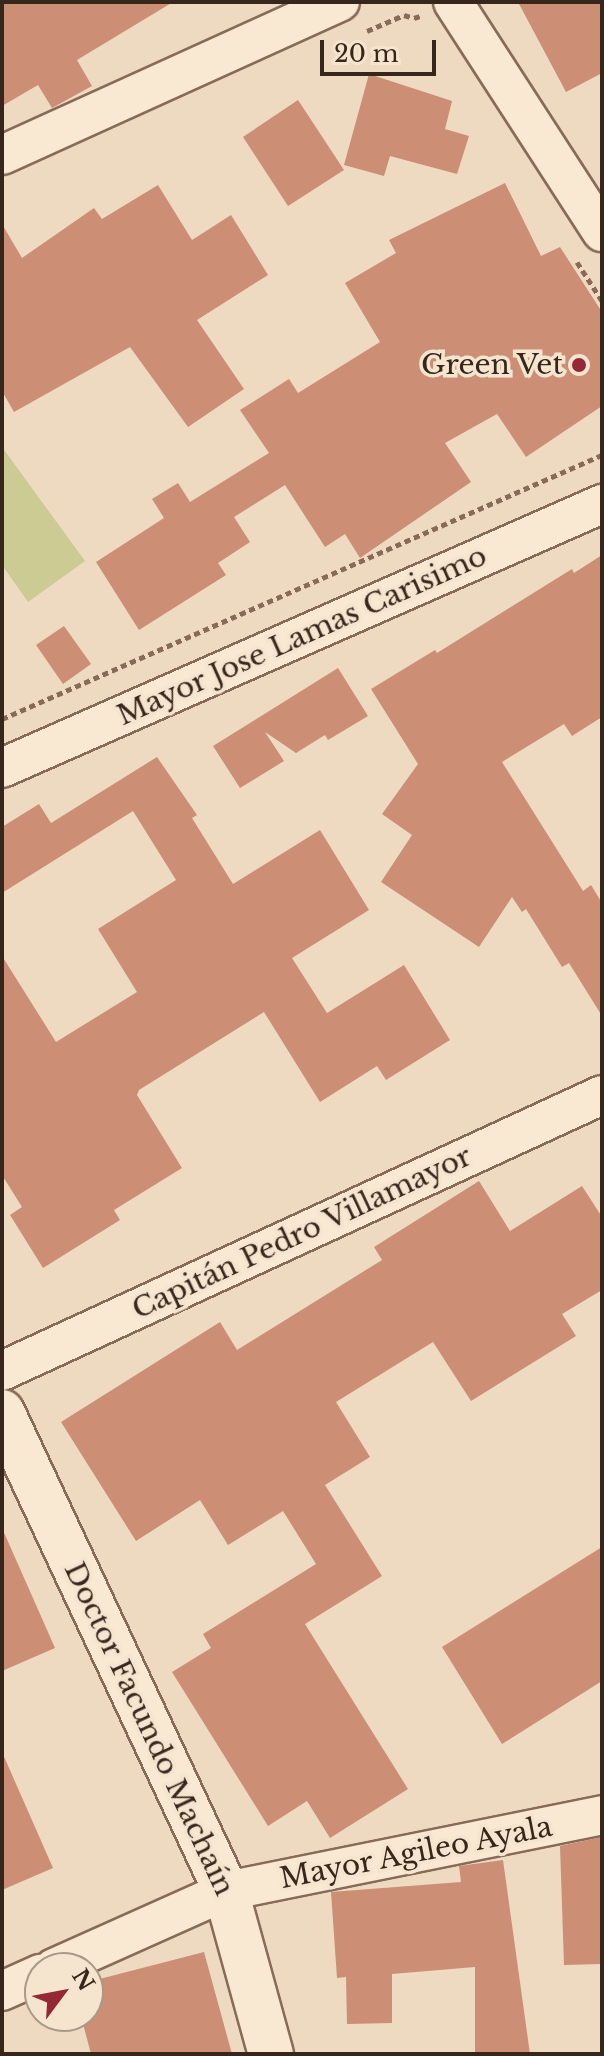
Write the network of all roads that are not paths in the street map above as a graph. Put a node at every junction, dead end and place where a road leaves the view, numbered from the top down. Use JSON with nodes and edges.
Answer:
{"nodes":[{"id":1,"x":340,"y":2,"type":"edge"},
{"id":2,"x":453,"y":2,"type":"edge"},
{"id":3,"x":2,"y":155,"type":"edge"},
{"id":4,"x":602,"y":232,"type":"edge"},
{"id":5,"x":602,"y":504,"type":"edge"},
{"id":6,"x":2,"y":768,"type":"edge"},
{"id":7,"x":602,"y":1095,"type":"edge"},
{"id":8,"x":2,"y":1371,"type":"edge"},
{"id":9,"x":2,"y":1412,"type":"edge"},
{"id":10,"x":602,"y":1815,"type":"edge"},
{"id":11,"x":226,"y":1891,"type":"junction"},
{"id":12,"x":90,"y":1952,"type":"edge"},
{"id":13,"x":24,"y":1981,"type":"edge"},
{"id":14,"x":2,"y":1991,"type":"edge"},
{"id":15,"x":271,"y":2054,"type":"edge"}],
"edges":[{"from":1,"to":3,"type":"street"},
{"from":2,"to":4,"type":"street"},
{"from":5,"to":6,"type":"street","name":"Mayor Jose Lamas Carisimo"},
{"from":7,"to":8,"type":"street","name":"Capitán Pedro Villamayor"},
{"from":9,"to":11,"type":"main road","name":"Doctor Facundo Machaín"},
{"from":10,"to":11,"type":"street","name":"Mayor Agileo Ayala"},
{"from":11,"to":12,"type":"street","name":"Mayor Agileo Ayala"},
{"from":11,"to":15,"type":"main road","name":"Doctor Facundo Machaín"},
{"from":13,"to":14,"type":"street"}]}
